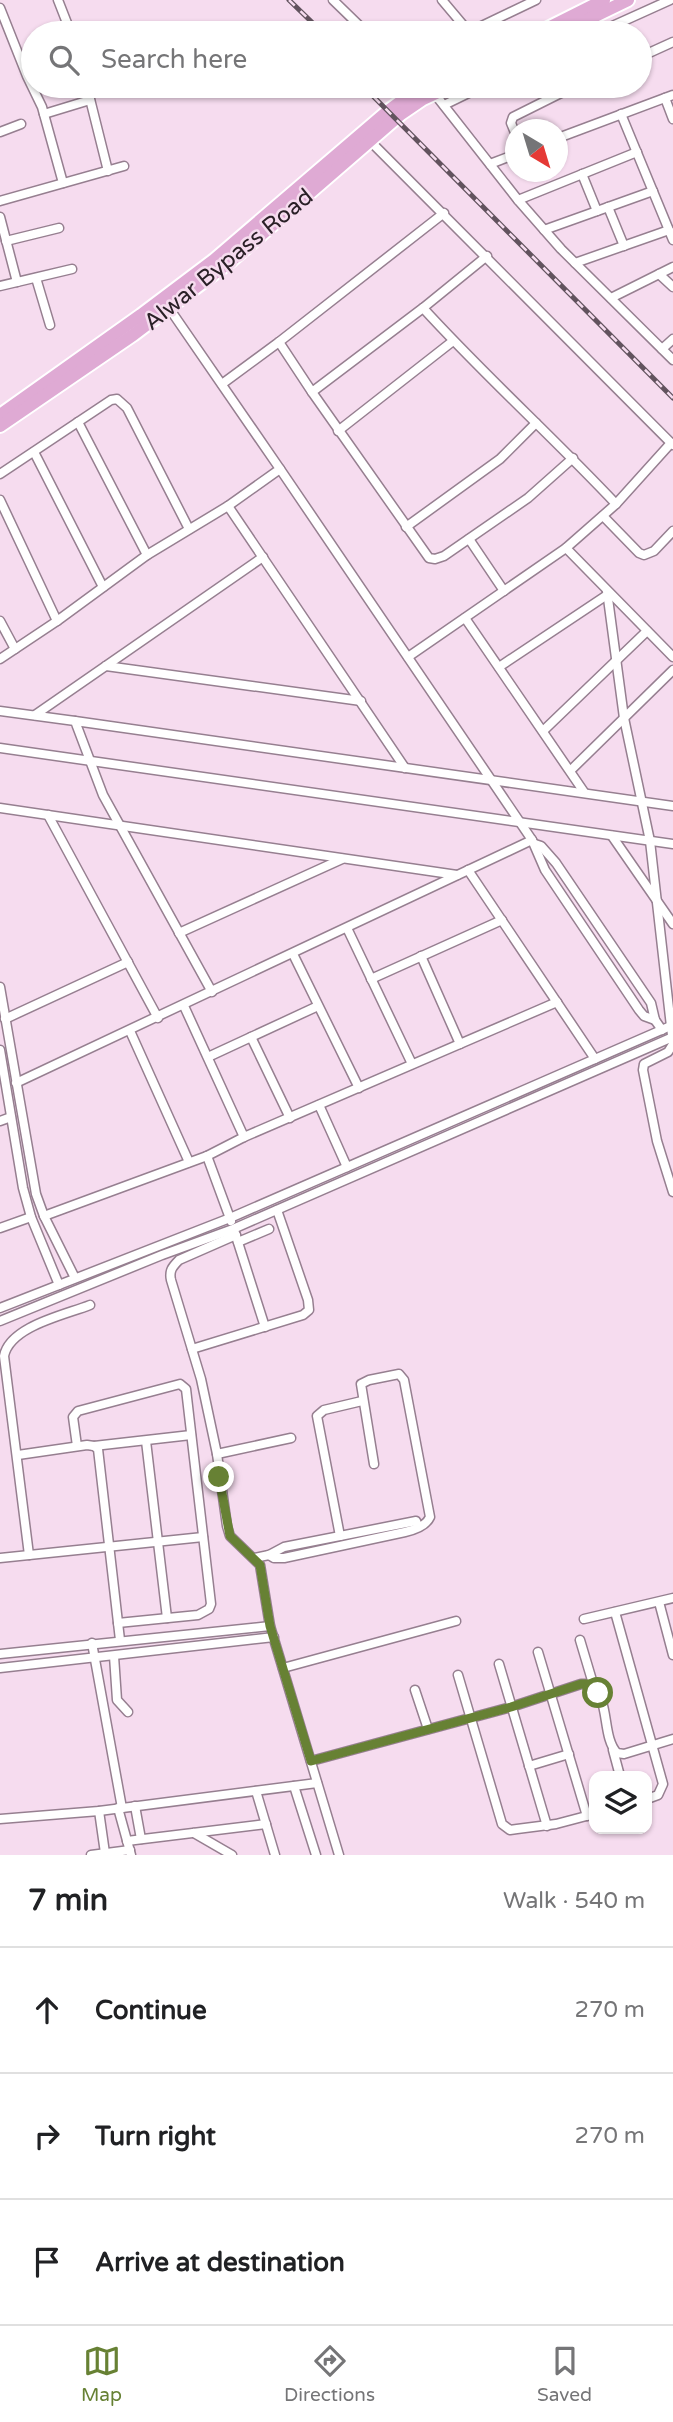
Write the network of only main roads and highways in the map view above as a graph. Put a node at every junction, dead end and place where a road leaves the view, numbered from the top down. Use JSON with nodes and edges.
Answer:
{"nodes":[{"id":1,"x":604,"y":0,"type":"edge"},
{"id":2,"x":628,"y":0,"type":"edge"},
{"id":3,"x":562,"y":21,"type":"edge"},
{"id":4,"x":585,"y":21,"type":"edge"},
{"id":5,"x":411,"y":98,"type":"edge"},
{"id":6,"x":417,"y":98,"type":"edge"},
{"id":7,"x":0,"y":415,"type":"edge"},
{"id":8,"x":0,"y":426,"type":"edge"}],
"edges":[{"from":1,"to":3,"type":"main road"},
{"from":2,"to":4,"type":"main road"},
{"from":5,"to":7,"type":"main road","name":"Alwar Bypass Road"},
{"from":6,"to":8,"type":"main road","name":"Alwar Bypass Road"}]}
